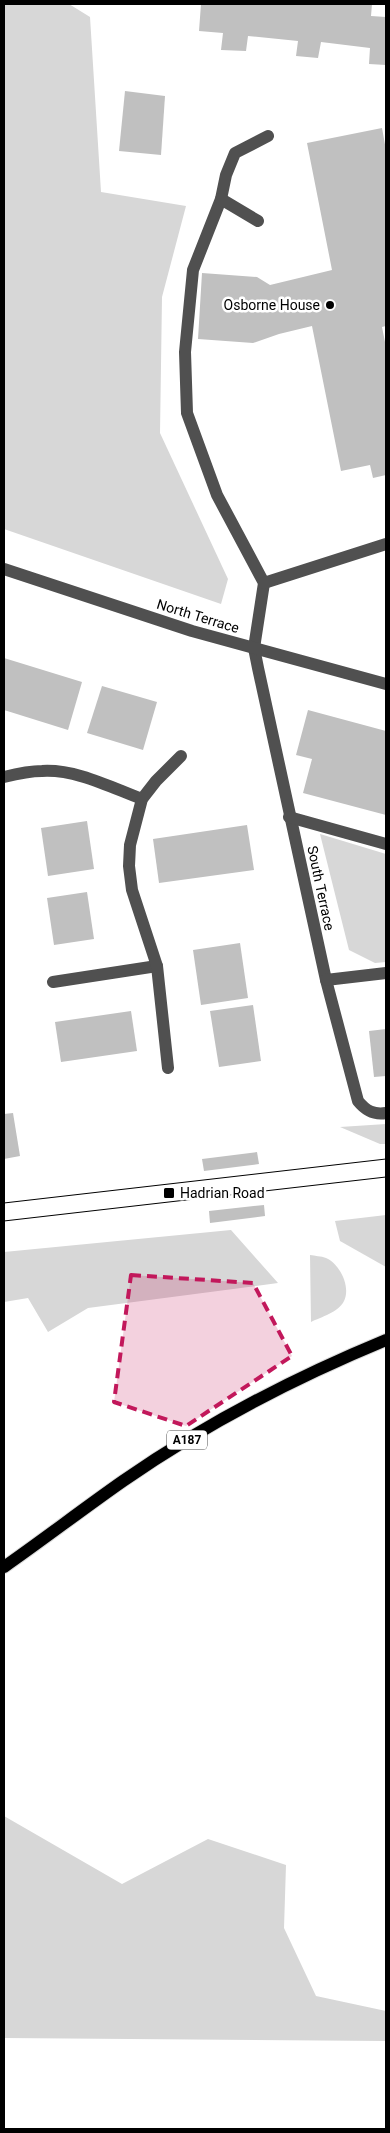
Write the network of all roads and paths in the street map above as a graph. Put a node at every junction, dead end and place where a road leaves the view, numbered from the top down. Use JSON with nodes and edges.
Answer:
{"nodes":[{"id":1,"x":268,"y":136,"type":"dead end"},
{"id":2,"x":221,"y":199,"type":"junction"},
{"id":3,"x":258,"y":221,"type":"dead end"},
{"id":4,"x":386,"y":544,"type":"edge"},
{"id":5,"x":4,"y":569,"type":"edge"},
{"id":6,"x":264,"y":583,"type":"junction"},
{"id":7,"x":254,"y":648,"type":"junction"},
{"id":8,"x":386,"y":684,"type":"edge"},
{"id":9,"x":181,"y":756,"type":"dead end"},
{"id":10,"x":4,"y":777,"type":"edge"},
{"id":11,"x":142,"y":799,"type":"junction"},
{"id":12,"x":290,"y":817,"type":"junction"},
{"id":13,"x":386,"y":844,"type":"edge"},
{"id":14,"x":157,"y":966,"type":"junction"},
{"id":15,"x":386,"y":973,"type":"edge"},
{"id":16,"x":326,"y":980,"type":"junction"},
{"id":17,"x":53,"y":982,"type":"dead end"},
{"id":18,"x":168,"y":1068,"type":"dead end"},
{"id":19,"x":386,"y":1113,"type":"edge"},
{"id":20,"x":386,"y":1340,"type":"edge"},
{"id":21,"x":4,"y":1568,"type":"edge"}],
"edges":[{"from":1,"to":2,"type":"street"},
{"from":2,"to":3,"type":"street"},
{"from":2,"to":6,"type":"street"},
{"from":4,"to":6,"type":"street"},
{"from":5,"to":7,"type":"street","name":"North Terrace"},
{"from":6,"to":7,"type":"street"},
{"from":7,"to":8,"type":"street","name":"North Terrace"},
{"from":7,"to":12,"type":"street","name":"South Terrace"},
{"from":9,"to":11,"type":"street"},
{"from":10,"to":11,"type":"street"},
{"from":11,"to":14,"type":"street"},
{"from":12,"to":13,"type":"street"},
{"from":12,"to":16,"type":"street","name":"South Terrace"},
{"from":14,"to":17,"type":"street"},
{"from":14,"to":18,"type":"street"},
{"from":15,"to":16,"type":"street"},
{"from":16,"to":19,"type":"street","name":"South Terrace"},
{"from":20,"to":21,"type":"main road","number":"A187"}]}
